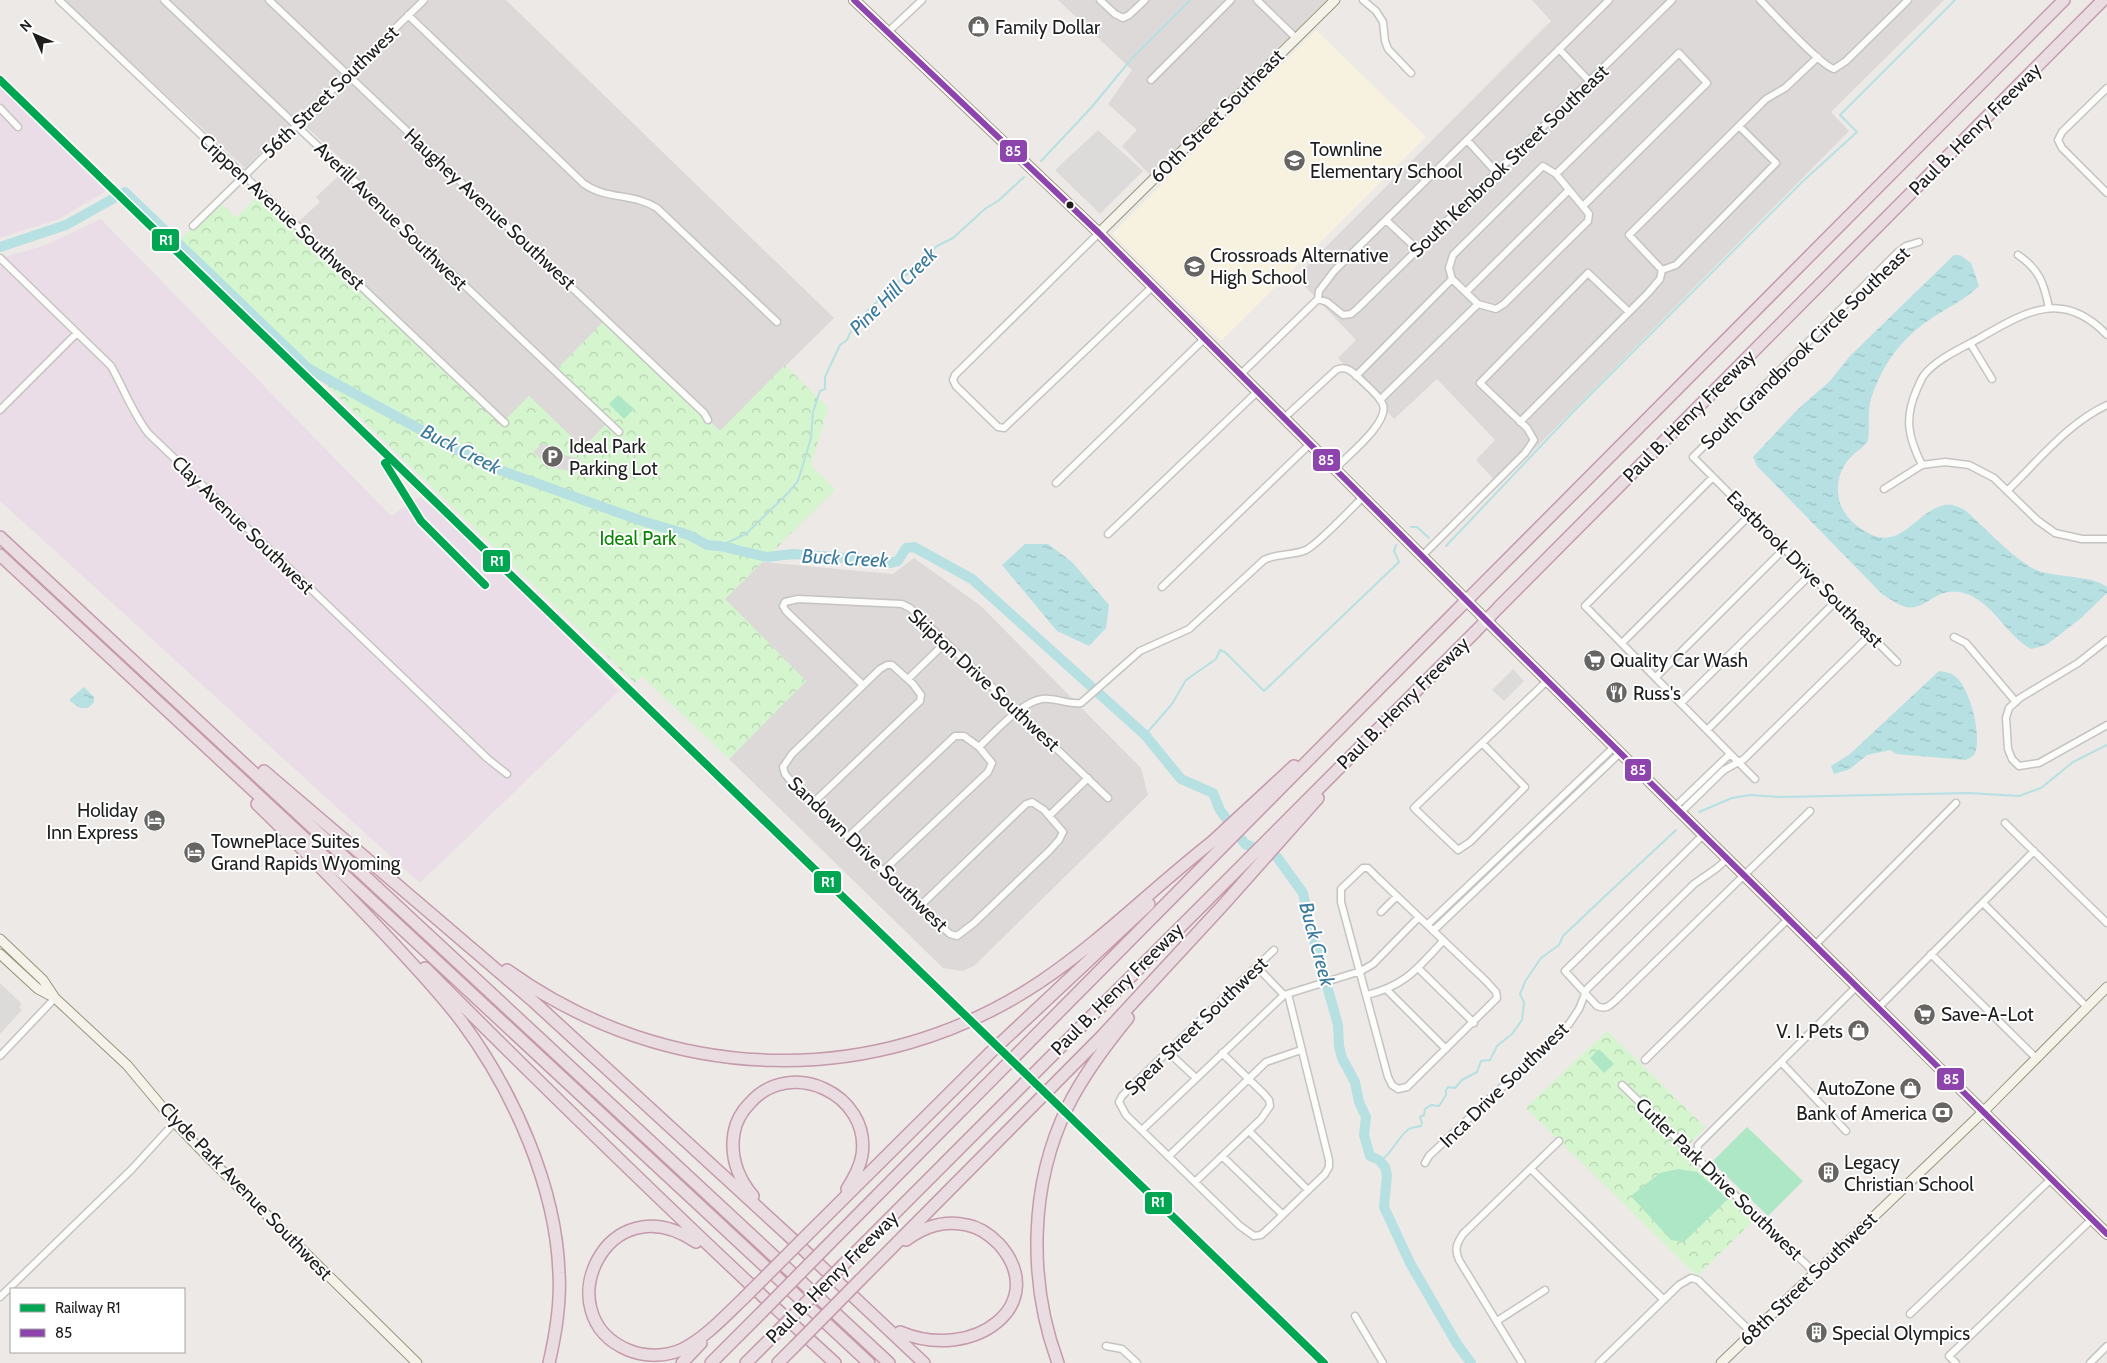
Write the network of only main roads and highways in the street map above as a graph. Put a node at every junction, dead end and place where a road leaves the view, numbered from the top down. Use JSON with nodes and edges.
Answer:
{"nodes":[{"id":1,"x":854,"y":0,"type":"edge"},
{"id":2,"x":1335,"y":0,"type":"edge"},
{"id":3,"x":2064,"y":0,"type":"edge"},
{"id":4,"x":2103,"y":0,"type":"edge"},
{"id":5,"x":1099,"y":233,"type":"junction"},
{"id":6,"x":0,"y":529,"type":"edge"},
{"id":7,"x":0,"y":536,"type":"edge"},
{"id":8,"x":0,"y":555,"type":"edge"},
{"id":9,"x":54,"y":586,"type":"junction"},
{"id":10,"x":93,"y":641,"type":"junction"},
{"id":11,"x":153,"y":679,"type":"junction"},
{"id":12,"x":1294,"y":771,"type":"junction"},
{"id":13,"x":1317,"y":794,"type":"junction"},
{"id":14,"x":1204,"y":855,"type":"junction"},
{"id":15,"x":336,"y":882,"type":"junction"},
{"id":16,"x":1224,"y":904,"type":"junction"},
{"id":17,"x":426,"y":909,"type":"junction"},
{"id":18,"x":0,"y":939,"type":"edge"},
{"id":19,"x":0,"y":954,"type":"edge"},
{"id":20,"x":2107,"y":987,"type":"edge"},
{"id":21,"x":55,"y":998,"type":"junction"},
{"id":22,"x":1983,"y":1112,"type":"junction"},
{"id":23,"x":809,"y":1233,"type":"junction"},
{"id":24,"x":2107,"y":1234,"type":"edge"},
{"id":25,"x":789,"y":1236,"type":"junction"},
{"id":26,"x":1036,"y":1240,"type":"junction"},
{"id":27,"x":744,"y":1280,"type":"junction"},
{"id":28,"x":860,"y":1280,"type":"junction"},
{"id":29,"x":808,"y":1288,"type":"junction"},
{"id":30,"x":744,"y":1298,"type":"junction"},
{"id":31,"x":856,"y":1299,"type":"junction"},
{"id":32,"x":829,"y":1326,"type":"junction"},
{"id":33,"x":984,"y":1343,"type":"dead end"},
{"id":34,"x":935,"y":1352,"type":"dead end"},
{"id":35,"x":417,"y":1363,"type":"edge"},
{"id":36,"x":549,"y":1363,"type":"edge"},
{"id":37,"x":682,"y":1363,"type":"edge"},
{"id":38,"x":711,"y":1363,"type":"edge"},
{"id":39,"x":746,"y":1363,"type":"edge"},
{"id":40,"x":779,"y":1363,"type":"edge"},
{"id":41,"x":833,"y":1363,"type":"edge"},
{"id":42,"x":864,"y":1363,"type":"edge"},
{"id":43,"x":869,"y":1363,"type":"edge"},
{"id":44,"x":889,"y":1363,"type":"edge"},
{"id":45,"x":899,"y":1363,"type":"edge"},
{"id":46,"x":924,"y":1363,"type":"edge"},
{"id":47,"x":1051,"y":1363,"type":"edge"},
{"id":48,"x":1058,"y":1363,"type":"edge"},
{"id":49,"x":1720,"y":1363,"type":"edge"}],
"edges":[{"from":1,"to":5,"type":"main road"},
{"from":2,"to":5,"type":"main road","name":"60th Street Southeast"},
{"from":3,"to":12,"type":"highway","name":"Paul B. Henry Freeway","bridge":true},
{"from":4,"to":13,"type":"highway","name":"Paul B. Henry Freeway","bridge":true},
{"from":5,"to":22,"type":"main road"},
{"from":6,"to":9,"type":"highway"},
{"from":7,"to":9,"type":"highway"},
{"from":8,"to":10,"type":"highway"},
{"from":9,"to":11,"type":"highway"},
{"from":10,"to":15,"type":"highway"},
{"from":10,"to":32,"type":"highway"},
{"from":11,"to":17,"type":"highway"},
{"from":11,"to":29,"type":"highway"},
{"from":12,"to":14,"type":"highway","name":"Paul B. Henry Freeway"},
{"from":12,"to":14,"type":"highway"},
{"from":13,"to":16,"type":"highway"},
{"from":13,"to":39,"type":"highway","name":"Paul B. Henry Freeway","bridge":true},
{"from":14,"to":17,"type":"highway"},
{"from":14,"to":23,"type":"highway"},
{"from":14,"to":38,"type":"highway","name":"Paul B. Henry Freeway","bridge":true},
{"from":15,"to":27,"type":"highway"},
{"from":15,"to":36,"type":"highway"},
{"from":16,"to":26,"type":"highway"},
{"from":16,"to":28,"type":"highway"},
{"from":17,"to":25,"type":"highway"},
{"from":18,"to":21,"type":"main road","name":"Clyde Park Avenue Southwest"},
{"from":19,"to":21,"type":"main road","name":"Clyde Park Avenue Southwest"},
{"from":20,"to":22,"type":"main road","name":"68th Street Southwest"},
{"from":21,"to":35,"type":"main road","name":"Clyde Park Avenue Southwest"},
{"from":22,"to":24,"type":"main road"},
{"from":22,"to":49,"type":"main road","name":"68th Street Southwest"},
{"from":23,"to":25,"type":"highway"},
{"from":23,"to":30,"type":"highway","bridge":true},
{"from":25,"to":31,"type":"highway"},
{"from":26,"to":47,"type":"highway"},
{"from":26,"to":48,"type":"highway"},
{"from":27,"to":30,"type":"highway"},
{"from":27,"to":41,"type":"highway"},
{"from":28,"to":33,"type":"highway"},
{"from":28,"to":40,"type":"highway","bridge":true},
{"from":29,"to":44,"type":"highway"},
{"from":29,"to":45,"type":"highway"},
{"from":30,"to":37,"type":"highway"},
{"from":31,"to":34,"type":"highway"},
{"from":31,"to":46,"type":"highway"},
{"from":32,"to":42,"type":"highway"},
{"from":32,"to":43,"type":"highway"}]}
